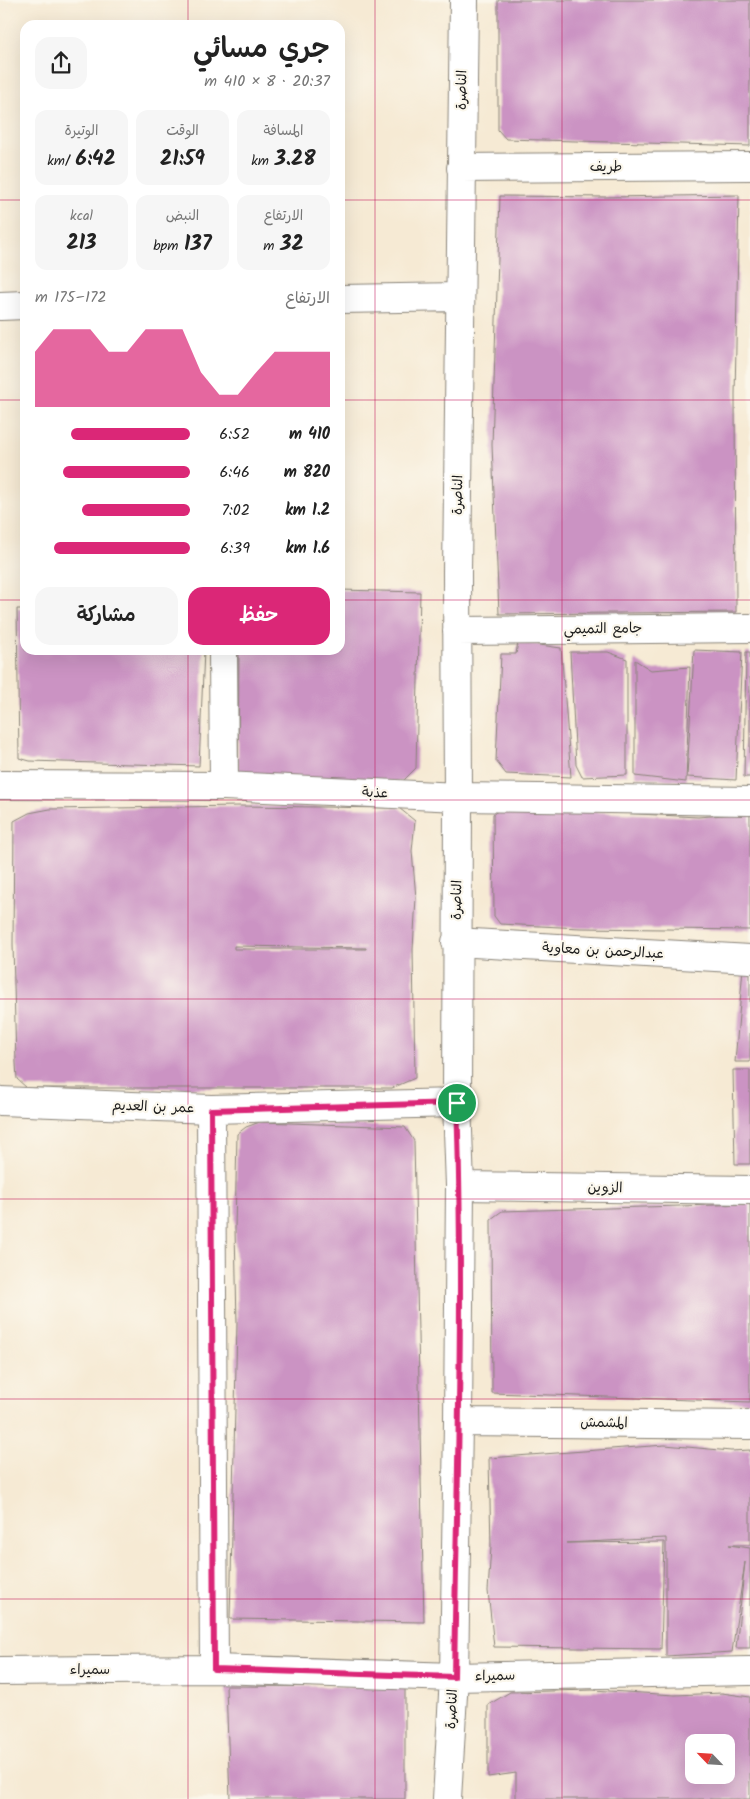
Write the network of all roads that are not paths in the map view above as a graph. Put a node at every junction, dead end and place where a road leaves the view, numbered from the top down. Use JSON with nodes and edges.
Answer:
{"nodes":[{"id":1,"x":464,"y":0,"type":"edge"},
{"id":2,"x":750,"y":166,"type":"edge"},
{"id":3,"x":461,"y":168,"type":"junction"},
{"id":4,"x":460,"y":297,"type":"junction"},
{"id":5,"x":345,"y":299,"type":"edge"},
{"id":6,"x":0,"y":306,"type":"edge"},
{"id":7,"x":20,"y":306,"type":"edge"},
{"id":8,"x":750,"y":628,"type":"edge"},
{"id":9,"x":457,"y":631,"type":"junction"},
{"id":10,"x":223,"y":655,"type":"edge"},
{"id":11,"x":0,"y":785,"type":"edge"},
{"id":12,"x":224,"y":786,"type":"junction"},
{"id":13,"x":458,"y":797,"type":"junction"},
{"id":14,"x":750,"y":801,"type":"edge"},
{"id":15,"x":456,"y":942,"type":"junction"},
{"id":16,"x":750,"y":959,"type":"edge"},
{"id":17,"x":0,"y":1101,"type":"edge"},
{"id":18,"x":457,"y":1103,"type":"junction"},
{"id":19,"x":211,"y":1110,"type":"junction"},
{"id":20,"x":460,"y":1186,"type":"junction"},
{"id":21,"x":750,"y":1190,"type":"edge"},
{"id":22,"x":458,"y":1422,"type":"junction"},
{"id":23,"x":750,"y":1425,"type":"edge"},
{"id":24,"x":214,"y":1669,"type":"junction"},
{"id":25,"x":0,"y":1670,"type":"edge"},
{"id":26,"x":750,"y":1671,"type":"edge"},
{"id":27,"x":454,"y":1677,"type":"junction"},
{"id":28,"x":447,"y":1799,"type":"edge"}],
"edges":[{"from":1,"to":3,"type":"street","name":"الناصرة"},
{"from":2,"to":3,"type":"street","name":"طريف"},
{"from":3,"to":4,"type":"street","name":"الناصرة"},
{"from":4,"to":5,"type":"street"},
{"from":4,"to":9,"type":"street","name":"الناصرة"},
{"from":6,"to":7,"type":"street"},
{"from":8,"to":9,"type":"street","name":"جامع التميمي"},
{"from":9,"to":13,"type":"street","name":"الناصرة"},
{"from":10,"to":12,"type":"street"},
{"from":11,"to":12,"type":"street","name":"عذبة"},
{"from":12,"to":13,"type":"street","name":"عذبة"},
{"from":13,"to":14,"type":"street","name":"عذبة"},
{"from":13,"to":15,"type":"street","name":"الناصرة"},
{"from":15,"to":16,"type":"street","name":"عبدالرحمن بن معاوية"},
{"from":15,"to":18,"type":"street","name":"الناصرة"},
{"from":17,"to":19,"type":"street","name":"عمر بن العديم"},
{"from":18,"to":19,"type":"street","name":"عمر بن العديم"},
{"from":18,"to":20,"type":"street","name":"الناصرة"},
{"from":19,"to":24,"type":"street"},
{"from":20,"to":21,"type":"street","name":"الزوين"},
{"from":20,"to":22,"type":"street","name":"الناصرة"},
{"from":22,"to":23,"type":"street","name":"المشمش"},
{"from":22,"to":27,"type":"street","name":"الناصرة"},
{"from":24,"to":25,"type":"street","name":"سميراء"},
{"from":24,"to":27,"type":"street","name":"سميراء"},
{"from":26,"to":27,"type":"street","name":"سميراء"},
{"from":27,"to":28,"type":"street","name":"الناصرة"}]}
